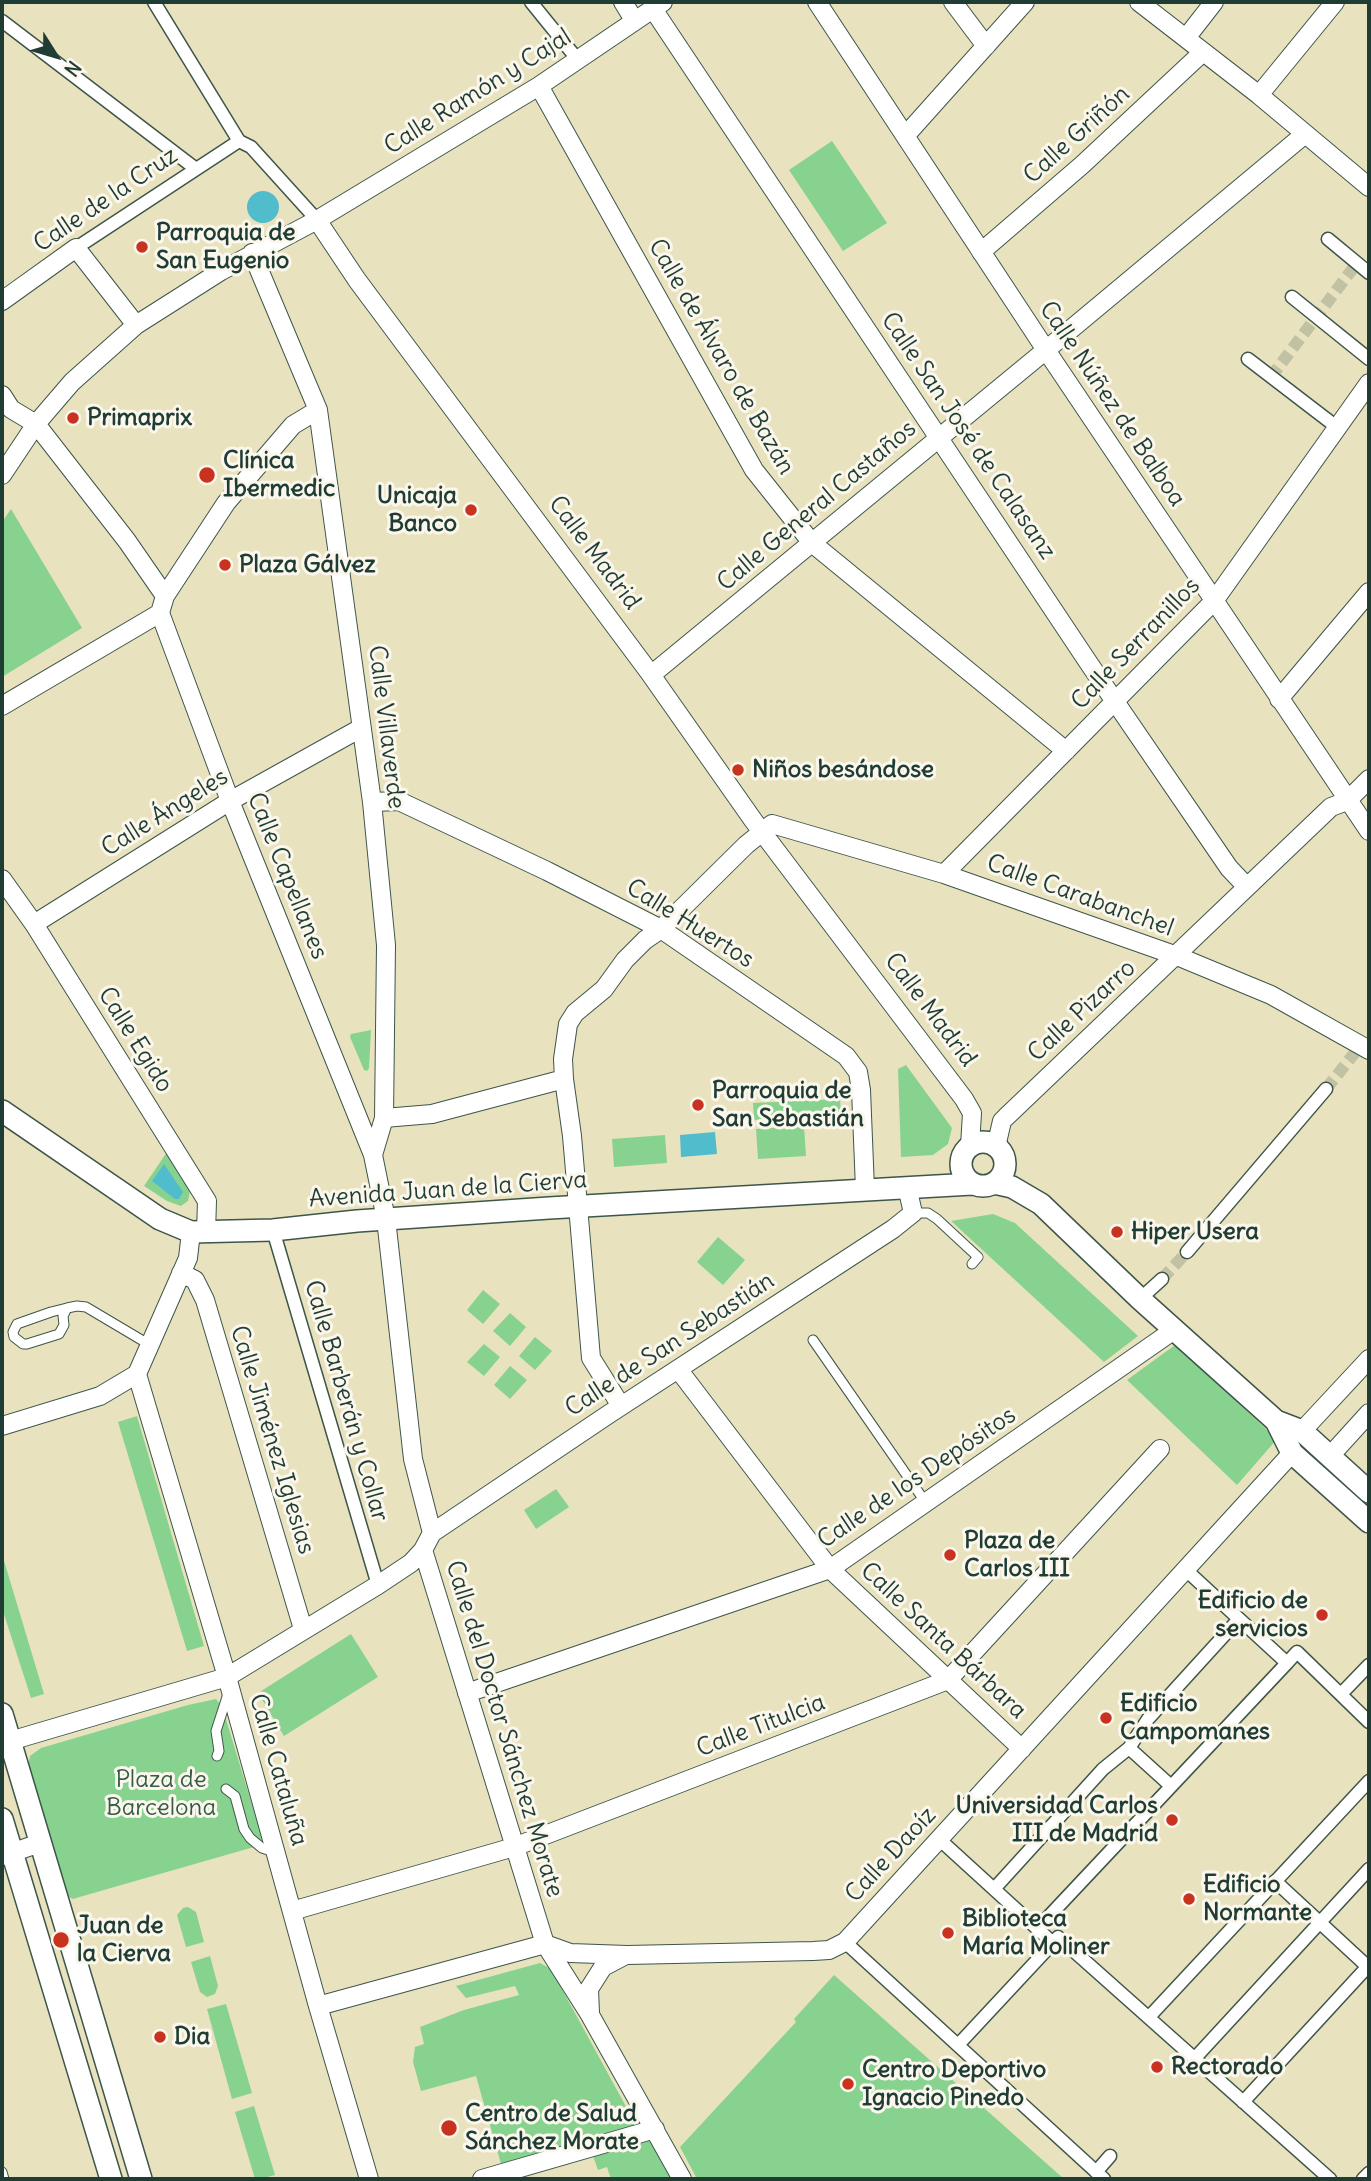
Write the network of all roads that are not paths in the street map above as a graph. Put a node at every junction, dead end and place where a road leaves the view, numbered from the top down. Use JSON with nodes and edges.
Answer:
{"nodes":[{"id":1,"x":154,"y":2,"type":"edge"},
{"id":2,"x":531,"y":2,"type":"edge"},
{"id":3,"x":622,"y":2,"type":"edge"},
{"id":4,"x":817,"y":2,"type":"edge"},
{"id":5,"x":953,"y":2,"type":"edge"},
{"id":6,"x":1025,"y":2,"type":"edge"},
{"id":7,"x":1139,"y":2,"type":"edge"},
{"id":8,"x":1214,"y":2,"type":"edge"},
{"id":9,"x":1335,"y":2,"type":"edge"},
{"id":10,"x":658,"y":5,"type":"edge"},
{"id":11,"x":634,"y":20,"type":"junction"},
{"id":12,"x":2,"y":21,"type":"edge"},
{"id":13,"x":1186,"y":38,"type":"junction"},
{"id":14,"x":986,"y":46,"type":"junction"},
{"id":15,"x":1203,"y":52,"type":"junction"},
{"id":16,"x":578,"y":60,"type":"junction"},
{"id":17,"x":539,"y":86,"type":"junction"},
{"id":18,"x":1259,"y":95,"type":"junction"},
{"id":19,"x":1305,"y":134,"type":"junction"},
{"id":20,"x":906,"y":135,"type":"junction"},
{"id":21,"x":239,"y":141,"type":"junction"},
{"id":22,"x":196,"y":169,"type":"junction"},
{"id":23,"x":1369,"y":187,"type":"edge"},
{"id":24,"x":317,"y":220,"type":"junction"},
{"id":25,"x":1328,"y":239,"type":"dead end"},
{"id":26,"x":76,"y":248,"type":"junction"},
{"id":27,"x":981,"y":252,"type":"junction"},
{"id":28,"x":252,"y":253,"type":"junction"},
{"id":29,"x":1369,"y":273,"type":"edge"},
{"id":30,"x":1292,"y":298,"type":"dead end"},
{"id":31,"x":2,"y":301,"type":"edge"},
{"id":32,"x":136,"y":325,"type":"junction"},
{"id":33,"x":1046,"y":350,"type":"junction"},
{"id":34,"x":1248,"y":359,"type":"dead end"},
{"id":35,"x":1369,"y":359,"type":"edge"},
{"id":36,"x":1369,"y":383,"type":"edge"},
{"id":37,"x":2,"y":395,"type":"edge"},
{"id":38,"x":318,"y":410,"type":"junction"},
{"id":39,"x":36,"y":424,"type":"junction"},
{"id":40,"x":1338,"y":428,"type":"junction"},
{"id":41,"x":939,"y":436,"type":"junction"},
{"id":42,"x":2,"y":475,"type":"edge"},
{"id":43,"x":811,"y":543,"type":"junction"},
{"id":44,"x":1369,"y":592,"type":"edge"},
{"id":45,"x":1214,"y":601,"type":"junction"},
{"id":46,"x":162,"y":604,"type":"junction"},
{"id":47,"x":651,"y":674,"type":"junction"},
{"id":48,"x":1279,"y":699,"type":"junction"},
{"id":49,"x":1116,"y":703,"type":"junction"},
{"id":50,"x":2,"y":706,"type":"edge"},
{"id":51,"x":361,"y":729,"type":"junction"},
{"id":52,"x":1066,"y":751,"type":"junction"},
{"id":53,"x":1369,"y":779,"type":"edge"},
{"id":54,"x":230,"y":801,"type":"junction"},
{"id":55,"x":1348,"y":801,"type":"junction"},
{"id":56,"x":372,"y":802,"type":"junction"},
{"id":57,"x":1369,"y":831,"type":"edge"},
{"id":58,"x":763,"y":832,"type":"junction"},
{"id":59,"x":944,"y":874,"type":"junction"},
{"id":60,"x":2,"y":879,"type":"edge"},
{"id":61,"x":1247,"y":887,"type":"junction"},
{"id":62,"x":34,"y":924,"type":"junction"},
{"id":63,"x":661,"y":929,"type":"junction"},
{"id":64,"x":1177,"y":956,"type":"junction"},
{"id":65,"x":1369,"y":1050,"type":"edge"},
{"id":66,"x":564,"y":1079,"type":"junction"},
{"id":67,"x":1326,"y":1089,"type":"tunnel mouth"},
{"id":68,"x":2,"y":1111,"type":"edge"},
{"id":69,"x":384,"y":1118,"type":"junction"},
{"id":70,"x":373,"y":1155,"type":"junction"},
{"id":71,"x":965,"y":1156,"type":"junction"},
{"id":72,"x":998,"y":1165,"type":"junction"},
{"id":73,"x":934,"y":1184,"type":"junction"},
{"id":74,"x":972,"y":1184,"type":"junction"},
{"id":75,"x":907,"y":1187,"type":"junction"},
{"id":76,"x":865,"y":1189,"type":"junction"},
{"id":77,"x":577,"y":1207,"type":"junction"},
{"id":78,"x":914,"y":1213,"type":"junction"},
{"id":79,"x":386,"y":1219,"type":"junction"},
{"id":80,"x":273,"y":1230,"type":"junction"},
{"id":81,"x":199,"y":1233,"type":"junction"},
{"id":82,"x":1187,"y":1252,"type":"tunnel mouth"},
{"id":83,"x":972,"y":1264,"type":"dead end"},
{"id":84,"x":181,"y":1273,"type":"junction"},
{"id":85,"x":1162,"y":1279,"type":"tunnel mouth"},
{"id":86,"x":1140,"y":1299,"type":"junction"},
{"id":87,"x":67,"y":1308,"type":"junction"},
{"id":88,"x":1174,"y":1330,"type":"junction"},
{"id":89,"x":813,"y":1340,"type":"dead end"},
{"id":90,"x":150,"y":1345,"type":"junction"},
{"id":91,"x":1369,"y":1359,"type":"edge"},
{"id":92,"x":678,"y":1369,"type":"junction"},
{"id":93,"x":137,"y":1374,"type":"junction"},
{"id":94,"x":621,"y":1406,"type":"junction"},
{"id":95,"x":1369,"y":1413,"type":"edge"},
{"id":96,"x":1276,"y":1421,"type":"junction"},
{"id":97,"x":2,"y":1426,"type":"edge"},
{"id":98,"x":1302,"y":1431,"type":"junction"},
{"id":99,"x":1160,"y":1449,"type":"dead end"},
{"id":100,"x":1292,"y":1452,"type":"junction"},
{"id":101,"x":1329,"y":1455,"type":"junction"},
{"id":102,"x":1369,"y":1492,"type":"edge"},
{"id":103,"x":926,"y":1503,"type":"junction"},
{"id":104,"x":1369,"y":1522,"type":"edge"},
{"id":105,"x":432,"y":1534,"type":"junction"},
{"id":106,"x":423,"y":1550,"type":"junction"},
{"id":107,"x":830,"y":1569,"type":"junction"},
{"id":108,"x":1185,"y":1570,"type":"junction"},
{"id":109,"x":378,"y":1585,"type":"junction"},
{"id":110,"x":1240,"y":1619,"type":"junction"},
{"id":111,"x":303,"y":1629,"type":"junction"},
{"id":112,"x":1287,"y":1662,"type":"junction"},
{"id":113,"x":1369,"y":1665,"type":"edge"},
{"id":114,"x":948,"y":1680,"type":"junction"},
{"id":115,"x":228,"y":1683,"type":"junction"},
{"id":116,"x":467,"y":1693,"type":"junction"},
{"id":117,"x":1341,"y":1694,"type":"junction"},
{"id":118,"x":2,"y":1714,"type":"edge"},
{"id":119,"x":1369,"y":1721,"type":"edge"},
{"id":120,"x":10,"y":1741,"type":"junction"},
{"id":121,"x":1129,"y":1748,"type":"junction"},
{"id":122,"x":1022,"y":1749,"type":"junction"},
{"id":123,"x":217,"y":1756,"type":"dead end"},
{"id":124,"x":1369,"y":1781,"type":"edge"},
{"id":125,"x":1171,"y":1786,"type":"junction"},
{"id":126,"x":226,"y":1789,"type":"dead end"},
{"id":127,"x":2,"y":1819,"type":"edge"},
{"id":128,"x":939,"y":1839,"type":"junction"},
{"id":129,"x":40,"y":1843,"type":"junction"},
{"id":130,"x":514,"y":1847,"type":"junction"},
{"id":131,"x":275,"y":1853,"type":"junction"},
{"id":132,"x":6,"y":1854,"type":"edge"},
{"id":133,"x":1369,"y":1869,"type":"edge"},
{"id":134,"x":1275,"y":1881,"type":"junction"},
{"id":135,"x":994,"y":1889,"type":"junction"},
{"id":136,"x":292,"y":1911,"type":"junction"},
{"id":137,"x":1320,"y":1923,"type":"junction"},
{"id":138,"x":1037,"y":1929,"type":"junction"},
{"id":139,"x":845,"y":1942,"type":"junction"},
{"id":140,"x":1052,"y":1943,"type":"junction"},
{"id":141,"x":545,"y":1944,"type":"junction"},
{"id":142,"x":627,"y":1955,"type":"junction"},
{"id":143,"x":1369,"y":1966,"type":"edge"},
{"id":144,"x":318,"y":2006,"type":"junction"},
{"id":145,"x":590,"y":2015,"type":"junction"},
{"id":146,"x":1149,"y":2017,"type":"junction"},
{"id":147,"x":958,"y":2045,"type":"junction"},
{"id":148,"x":1195,"y":2058,"type":"junction"},
{"id":149,"x":1243,"y":2102,"type":"junction"},
{"id":150,"x":655,"y":2129,"type":"junction"},
{"id":151,"x":1110,"y":2156,"type":"dead end"},
{"id":152,"x":2,"y":2172,"type":"edge"},
{"id":153,"x":1369,"y":2173,"type":"edge"},
{"id":154,"x":1100,"y":2176,"type":"edge"},
{"id":155,"x":4,"y":2179,"type":"edge"},
{"id":156,"x":111,"y":2179,"type":"edge"},
{"id":157,"x":141,"y":2179,"type":"edge"},
{"id":158,"x":369,"y":2179,"type":"edge"},
{"id":159,"x":482,"y":2179,"type":"edge"},
{"id":160,"x":682,"y":2179,"type":"edge"},
{"id":161,"x":1330,"y":2179,"type":"edge"},
{"id":162,"x":1363,"y":2179,"type":"edge"}],
"edges":[{"from":1,"to":21,"type":"street","name":"Calle Madrid"},
{"from":2,"to":16,"type":"street"},
{"from":3,"to":11,"type":"street"},
{"from":4,"to":20,"type":"street","name":"Calle Núñez de Balboa"},
{"from":5,"to":14,"type":"street"},
{"from":6,"to":14,"type":"street"},
{"from":7,"to":13,"type":"street"},
{"from":8,"to":13,"type":"street"},
{"from":9,"to":18,"type":"street"},
{"from":10,"to":11,"type":"street","name":"Calle Ramón y Cajal"},
{"from":10,"to":41,"type":"street","name":"Calle San José de Calasanz"},
{"from":11,"to":16,"type":"street","name":"Calle Ramón y Cajal"},
{"from":12,"to":22,"type":"street"},
{"from":13,"to":15,"type":"street"},
{"from":14,"to":20,"type":"street"},
{"from":15,"to":18,"type":"street"},
{"from":15,"to":27,"type":"street","name":"Calle Griñón"},
{"from":16,"to":17,"type":"street","name":"Calle Ramón y Cajal"},
{"from":17,"to":24,"type":"street","name":"Calle Ramón y Cajal"},
{"from":17,"to":43,"type":"street","name":"Calle de Álvaro de Bazán"},
{"from":18,"to":19,"type":"street"},
{"from":19,"to":23,"type":"street"},
{"from":19,"to":33,"type":"street","name":"Calle General Castaños"},
{"from":20,"to":27,"type":"street","name":"Calle Núñez de Balboa"},
{"from":21,"to":22,"type":"street","name":"Calle de la Cruz"},
{"from":21,"to":24,"type":"street","name":"Calle Madrid"},
{"from":22,"to":26,"type":"street","name":"Calle de la Cruz"},
{"from":24,"to":28,"type":"street","name":"Calle Ramón y Cajal"},
{"from":24,"to":47,"type":"street","name":"Calle Madrid"},
{"from":25,"to":29,"type":"street"},
{"from":26,"to":31,"type":"street","name":"Calle de la Cruz"},
{"from":26,"to":32,"type":"street"},
{"from":27,"to":33,"type":"street","name":"Calle Núñez de Balboa"},
{"from":28,"to":32,"type":"street","name":"Calle Ramón y Cajal"},
{"from":28,"to":38,"type":"street","name":"Calle Villaverde"},
{"from":30,"to":35,"type":"street"},
{"from":32,"to":39,"type":"street","name":"Calle Ramón y Cajal"},
{"from":33,"to":41,"type":"street","name":"Calle General Castaños"},
{"from":33,"to":45,"type":"street","name":"Calle Núñez de Balboa"},
{"from":34,"to":40,"type":"street"},
{"from":36,"to":40,"type":"street","name":"Calle Serranillos"},
{"from":37,"to":39,"type":"street","name":"Calle Capellanes"},
{"from":38,"to":46,"type":"street"},
{"from":38,"to":51,"type":"street","name":"Calle Villaverde"},
{"from":39,"to":42,"type":"street","name":"Calle Ramón y Cajal"},
{"from":39,"to":46,"type":"street","name":"Calle Capellanes"},
{"from":40,"to":45,"type":"street","name":"Calle Serranillos"},
{"from":41,"to":43,"type":"street","name":"Calle General Castaños"},
{"from":41,"to":49,"type":"street","name":"Calle San José de Calasanz"},
{"from":43,"to":47,"type":"street","name":"Calle General Castaños"},
{"from":43,"to":52,"type":"street","name":"Calle de Álvaro de Bazán"},
{"from":44,"to":48,"type":"street"},
{"from":45,"to":48,"type":"street","name":"Calle Núñez de Balboa"},
{"from":45,"to":49,"type":"street","name":"Calle Serranillos"},
{"from":46,"to":50,"type":"street"},
{"from":46,"to":54,"type":"street","name":"Calle Capellanes"},
{"from":47,"to":58,"type":"street","name":"Calle Madrid"},
{"from":48,"to":55,"type":"street","name":"Calle Núñez de Balboa"},
{"from":49,"to":52,"type":"street","name":"Calle Serranillos"},
{"from":49,"to":61,"type":"street","name":"Calle San José de Calasanz"},
{"from":51,"to":54,"type":"street","name":"Calle Ángeles"},
{"from":51,"to":56,"type":"street","name":"Calle Villaverde"},
{"from":52,"to":59,"type":"street","name":"Calle Serranillos"},
{"from":53,"to":55,"type":"street","name":"Calle Pizarro"},
{"from":54,"to":62,"type":"street","name":"Calle Ángeles"},
{"from":54,"to":70,"type":"street","name":"Calle Capellanes"},
{"from":55,"to":57,"type":"street","name":"Calle Núñez de Balboa"},
{"from":55,"to":61,"type":"street","name":"Calle Pizarro"},
{"from":56,"to":63,"type":"street","name":"Calle Huertos"},
{"from":56,"to":69,"type":"street","name":"Calle Villaverde"},
{"from":58,"to":59,"type":"street","name":"Calle Carabanchel"},
{"from":58,"to":63,"type":"street"},
{"from":58,"to":71,"type":"street","name":"Calle Madrid"},
{"from":59,"to":64,"type":"street","name":"Calle Carabanchel"},
{"from":60,"to":62,"type":"street","name":"Calle Egido"},
{"from":61,"to":64,"type":"street","name":"Calle Pizarro"},
{"from":62,"to":81,"type":"street","name":"Calle Egido"},
{"from":63,"to":66,"type":"street"},
{"from":63,"to":76,"type":"street","name":"Calle Huertos"},
{"from":64,"to":65,"type":"street","name":"Calle Carabanchel"},
{"from":64,"to":72,"type":"street","name":"Calle Pizarro"},
{"from":66,"to":69,"type":"street"},
{"from":66,"to":77,"type":"street"},
{"from":67,"to":82,"type":"street"},
{"from":68,"to":81,"type":"street","name":"Avenida Juan de la Cierva"},
{"from":69,"to":70,"type":"street","name":"Calle Villaverde"},
{"from":70,"to":79,"type":"street","name":"Calle Villaverde"},
{"from":71,"to":72,"type":"street"},
{"from":71,"to":73,"type":"street","name":"Avenida Juan de la Cierva"},
{"from":71,"to":74,"type":"street"},
{"from":72,"to":74,"type":"street","name":"Avenida Juan de la Cierva"},
{"from":72,"to":86,"type":"street"},
{"from":73,"to":74,"type":"street","name":"Avenida Juan de la Cierva"},
{"from":73,"to":75,"type":"street","name":"Avenida Juan de la Cierva"},
{"from":75,"to":76,"type":"street","name":"Avenida Juan de la Cierva"},
{"from":75,"to":78,"type":"street"},
{"from":76,"to":77,"type":"street","name":"Avenida Juan de la Cierva"},
{"from":77,"to":79,"type":"street","name":"Avenida Juan de la Cierva"},
{"from":77,"to":94,"type":"street"},
{"from":78,"to":83,"type":"lane"},
{"from":78,"to":92,"type":"street","name":"Calle de San Sebastián"},
{"from":79,"to":80,"type":"street","name":"Avenida Juan de la Cierva"},
{"from":79,"to":105,"type":"street","name":"Calle del Doctor Sánchez Morate"},
{"from":80,"to":81,"type":"street","name":"Avenida Juan de la Cierva"},
{"from":80,"to":109,"type":"street","name":"Calle Barberán y Collar"},
{"from":81,"to":84,"type":"street","name":"Calle Egido"},
{"from":84,"to":90,"type":"street","name":"Calle Egido"},
{"from":84,"to":111,"type":"street","name":"Calle Jiménez Iglesias"},
{"from":85,"to":86,"type":"street"},
{"from":86,"to":88,"type":"street"},
{"from":87,"to":87,"type":"lane"},
{"from":87,"to":90,"type":"lane"},
{"from":88,"to":96,"type":"street"},
{"from":88,"to":103,"type":"street","name":"Calle de los Depósitos"},
{"from":89,"to":103,"type":"lane"},
{"from":90,"to":93,"type":"street","name":"Calle Egido"},
{"from":91,"to":98,"type":"street"},
{"from":92,"to":94,"type":"street","name":"Calle de San Sebastián"},
{"from":92,"to":107,"type":"street","name":"Calle Santa Bárbara"},
{"from":93,"to":97,"type":"street"},
{"from":93,"to":115,"type":"street","name":"Calle Cataluña"},
{"from":94,"to":105,"type":"street","name":"Calle de San Sebastián"},
{"from":95,"to":101,"type":"street"},
{"from":96,"to":98,"type":"street"},
{"from":96,"to":100,"type":"street"},
{"from":98,"to":101,"type":"street"},
{"from":99,"to":114,"type":"street","name":"Calle Titulcia"},
{"from":100,"to":104,"type":"street"},
{"from":100,"to":108,"type":"street","name":"Calle Daoíz"},
{"from":101,"to":102,"type":"street"},
{"from":103,"to":107,"type":"street","name":"Calle de los Depósitos"},
{"from":105,"to":106,"type":"street","name":"Calle del Doctor Sánchez Morate"},
{"from":106,"to":109,"type":"street"},
{"from":106,"to":116,"type":"street","name":"Calle del Doctor Sánchez Morate"},
{"from":107,"to":114,"type":"street","name":"Calle Santa Bárbara"},
{"from":107,"to":116,"type":"street","name":"Calle de los Depósitos"},
{"from":108,"to":110,"type":"street"},
{"from":108,"to":122,"type":"street","name":"Calle Daoíz"},
{"from":109,"to":111,"type":"street"},
{"from":110,"to":112,"type":"street"},
{"from":110,"to":121,"type":"street"},
{"from":111,"to":115,"type":"street"},
{"from":112,"to":117,"type":"street"},
{"from":112,"to":125,"type":"street"},
{"from":113,"to":117,"type":"street"},
{"from":114,"to":122,"type":"street","name":"Calle Santa Bárbara"},
{"from":114,"to":130,"type":"street","name":"Calle Titulcia"},
{"from":115,"to":120,"type":"street"},
{"from":115,"to":123,"type":"lane"},
{"from":115,"to":131,"type":"street","name":"Calle Cataluña"},
{"from":116,"to":130,"type":"street","name":"Calle del Doctor Sánchez Morate"},
{"from":117,"to":119,"type":"street"},
{"from":118,"to":120,"type":"street"},
{"from":120,"to":129,"type":"street"},
{"from":121,"to":125,"type":"street"},
{"from":121,"to":135,"type":"street"},
{"from":122,"to":128,"type":"street","name":"Calle Daoíz"},
{"from":124,"to":134,"type":"street"},
{"from":125,"to":138,"type":"street"},
{"from":126,"to":131,"type":"lane"},
{"from":127,"to":132,"type":"street"},
{"from":128,"to":135,"type":"street"},
{"from":128,"to":139,"type":"street","name":"Calle Daoíz"},
{"from":129,"to":132,"type":"street"},
{"from":129,"to":157,"type":"street"},
{"from":130,"to":136,"type":"street","name":"Calle Titulcia"},
{"from":130,"to":141,"type":"street","name":"Calle del Doctor Sánchez Morate"},
{"from":131,"to":136,"type":"street","name":"Calle Cataluña"},
{"from":132,"to":156,"type":"street"},
{"from":133,"to":137,"type":"street"},
{"from":134,"to":137,"type":"street"},
{"from":134,"to":146,"type":"street"},
{"from":135,"to":138,"type":"street"},
{"from":136,"to":144,"type":"street","name":"Calle Cataluña"},
{"from":137,"to":143,"type":"street"},
{"from":137,"to":148,"type":"street"},
{"from":138,"to":140,"type":"street"},
{"from":139,"to":142,"type":"street"},
{"from":139,"to":147,"type":"street"},
{"from":140,"to":146,"type":"street"},
{"from":140,"to":147,"type":"street"},
{"from":141,"to":142,"type":"street"},
{"from":141,"to":144,"type":"street"},
{"from":141,"to":145,"type":"street","name":"Calle del Doctor Sánchez Morate"},
{"from":142,"to":145,"type":"street"},
{"from":143,"to":149,"type":"street"},
{"from":144,"to":158,"type":"street","name":"Calle Cataluña"},
{"from":145,"to":150,"type":"street","name":"Calle del Doctor Sánchez Morate"},
{"from":146,"to":148,"type":"street"},
{"from":147,"to":154,"type":"street"},
{"from":148,"to":149,"type":"street"},
{"from":149,"to":161,"type":"street"},
{"from":150,"to":159,"type":"street"},
{"from":150,"to":160,"type":"street","name":"Calle del Doctor Sánchez Morate"},
{"from":151,"to":154,"type":"street"},
{"from":152,"to":155,"type":"lane"},
{"from":153,"to":162,"type":"street"}]}
